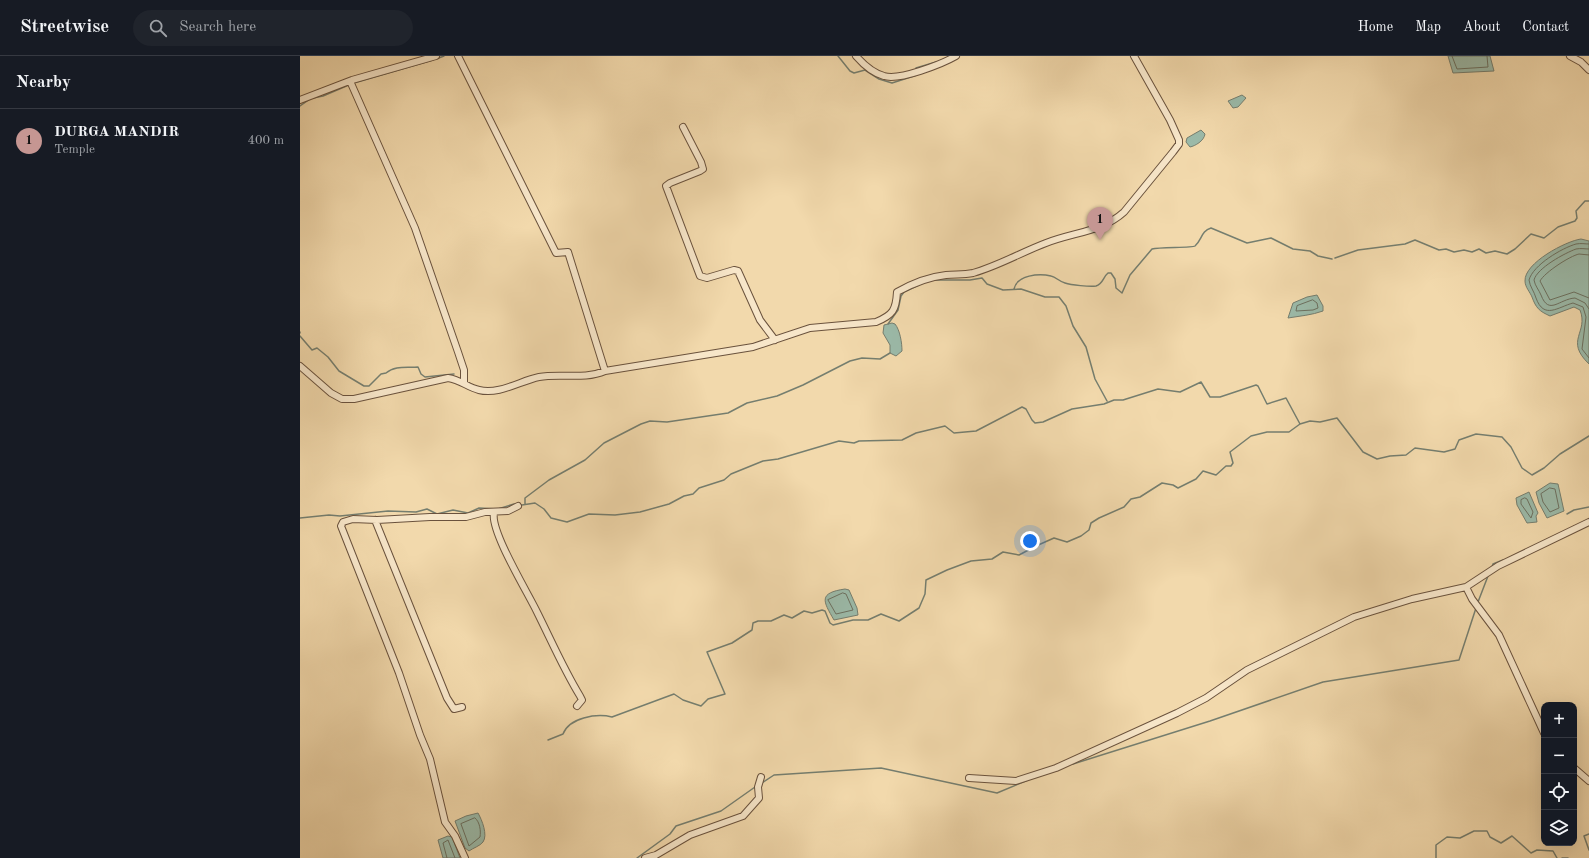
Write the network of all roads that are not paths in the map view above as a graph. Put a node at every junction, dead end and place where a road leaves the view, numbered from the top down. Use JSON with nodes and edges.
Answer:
{"nodes":[{"id":1,"x":436,"y":56,"type":"edge"},
{"id":2,"x":458,"y":56,"type":"edge"},
{"id":3,"x":856,"y":56,"type":"edge"},
{"id":4,"x":956,"y":56,"type":"edge"},
{"id":5,"x":1134,"y":56,"type":"edge"},
{"id":6,"x":1570,"y":56,"type":"edge"},
{"id":7,"x":1589,"y":70,"type":"edge"},
{"id":8,"x":350,"y":81,"type":"junction"},
{"id":9,"x":300,"y":100,"type":"edge"},
{"id":10,"x":683,"y":127,"type":"dead end"},
{"id":11,"x":775,"y":340,"type":"junction"},
{"id":12,"x":300,"y":366,"type":"edge"},
{"id":13,"x":605,"y":371,"type":"junction"},
{"id":14,"x":464,"y":383,"type":"junction"},
{"id":15,"x":518,"y":506,"type":"dead end"},
{"id":16,"x":494,"y":513,"type":"junction"},
{"id":17,"x":375,"y":520,"type":"junction"},
{"id":18,"x":1589,"y":522,"type":"edge"},
{"id":19,"x":1466,"y":587,"type":"junction"},
{"id":20,"x":577,"y":706,"type":"dead end"},
{"id":21,"x":462,"y":707,"type":"dead end"},
{"id":22,"x":1541,"y":726,"type":"edge"},
{"id":23,"x":1577,"y":771,"type":"edge"},
{"id":24,"x":761,"y":777,"type":"dead end"},
{"id":25,"x":969,"y":778,"type":"dead end"},
{"id":26,"x":1589,"y":781,"type":"edge"},
{"id":27,"x":465,"y":858,"type":"edge"},
{"id":28,"x":645,"y":858,"type":"edge"}],
"edges":[{"from":1,"to":8,"type":"street"},
{"from":2,"to":13,"type":"street"},
{"from":3,"to":4,"type":"street"},
{"from":5,"to":11,"type":"street"},
{"from":6,"to":7,"type":"street"},
{"from":8,"to":9,"type":"street"},
{"from":8,"to":14,"type":"street"},
{"from":10,"to":11,"type":"street"},
{"from":11,"to":13,"type":"street"},
{"from":12,"to":14,"type":"street"},
{"from":13,"to":14,"type":"street"},
{"from":15,"to":16,"type":"street"},
{"from":16,"to":17,"type":"street"},
{"from":16,"to":20,"type":"street"},
{"from":17,"to":21,"type":"street"},
{"from":17,"to":27,"type":"street"},
{"from":18,"to":19,"type":"street"},
{"from":19,"to":22,"type":"street"},
{"from":19,"to":25,"type":"street"},
{"from":23,"to":26,"type":"street"},
{"from":24,"to":28,"type":"street"}]}
